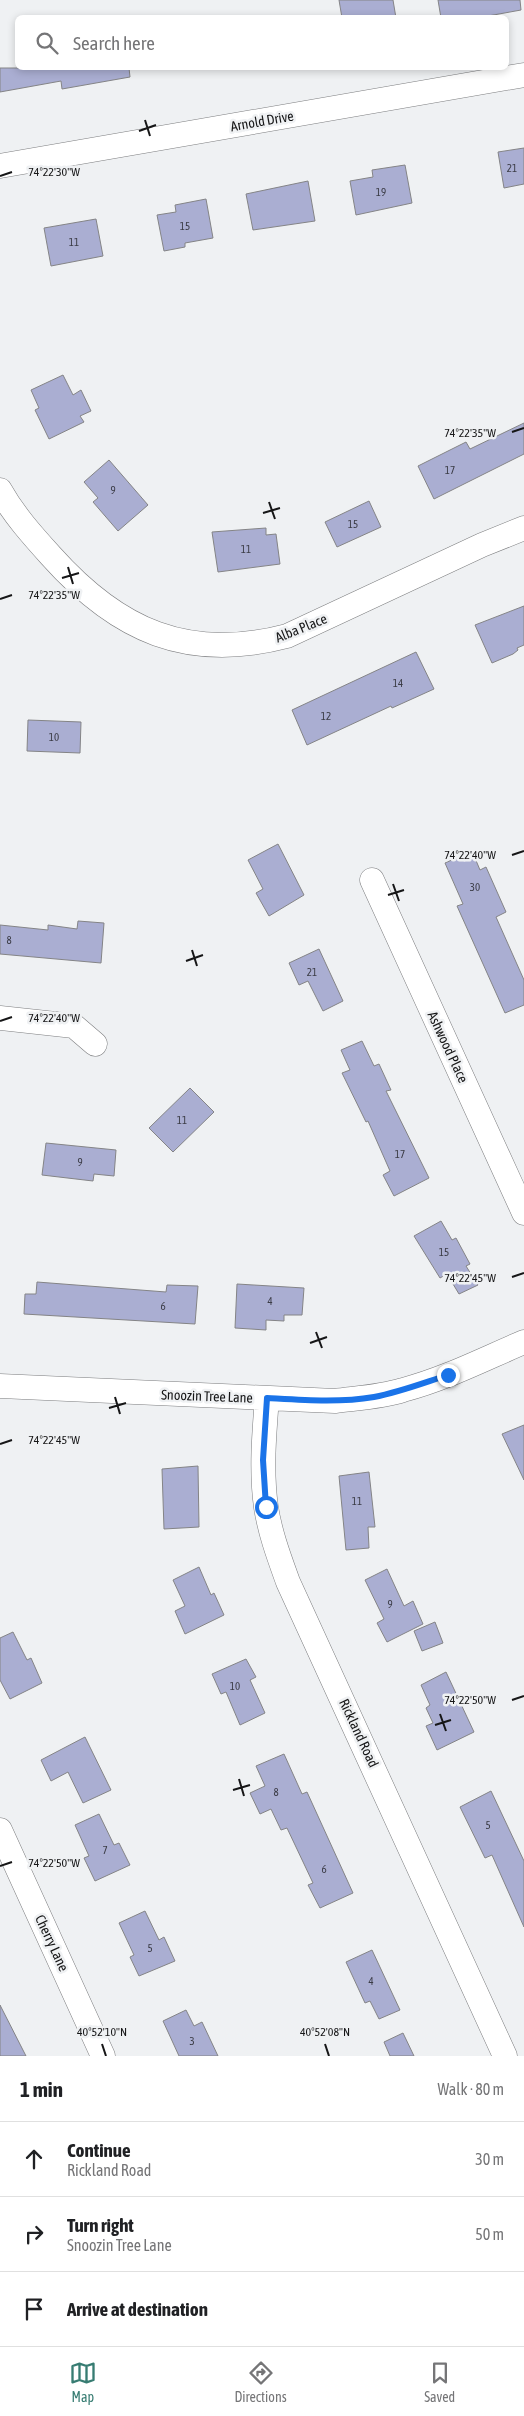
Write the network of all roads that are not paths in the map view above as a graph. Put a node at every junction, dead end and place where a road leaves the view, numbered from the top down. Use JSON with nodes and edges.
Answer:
{"nodes":[{"id":1,"x":524,"y":75,"type":"edge"},
{"id":2,"x":0,"y":166,"type":"edge"},
{"id":3,"x":0,"y":490,"type":"edge"},
{"id":4,"x":524,"y":528,"type":"edge"},
{"id":5,"x":372,"y":880,"type":"dead end"},
{"id":6,"x":0,"y":1018,"type":"edge"},
{"id":7,"x":95,"y":1044,"type":"dead end"},
{"id":8,"x":524,"y":1213,"type":"edge"},
{"id":9,"x":524,"y":1342,"type":"edge"},
{"id":10,"x":0,"y":1386,"type":"edge"},
{"id":11,"x":267,"y":1398,"type":"junction"},
{"id":12,"x":0,"y":1830,"type":"edge"},
{"id":13,"x":103,"y":2056,"type":"edge"},
{"id":14,"x":505,"y":2056,"type":"edge"}],
"edges":[{"from":1,"to":2,"type":"street","name":"Arnold Drive"},
{"from":3,"to":4,"type":"street","name":"Alba Place"},
{"from":5,"to":8,"type":"street","name":"Ashwood Place"},
{"from":6,"to":7,"type":"street"},
{"from":9,"to":11,"type":"street","name":"Snoozin Tree Lane"},
{"from":10,"to":11,"type":"street","name":"Snoozin Tree Lane"},
{"from":11,"to":14,"type":"street","name":"Rickland Road"},
{"from":12,"to":13,"type":"street","name":"Cherry Lane"}]}
